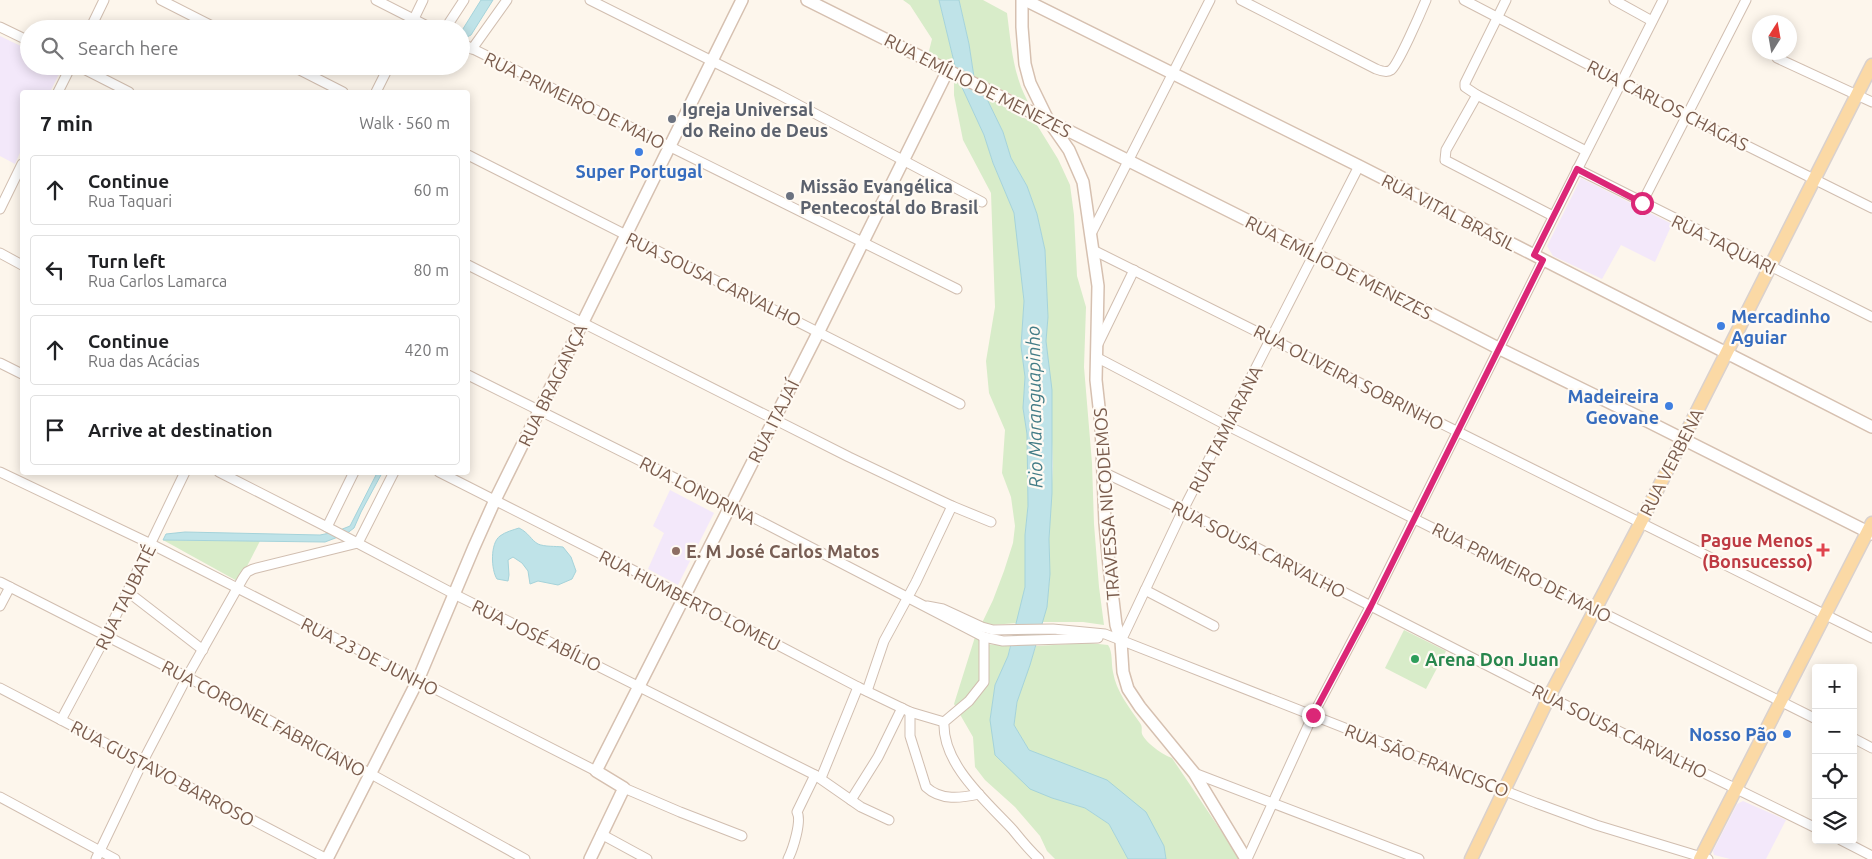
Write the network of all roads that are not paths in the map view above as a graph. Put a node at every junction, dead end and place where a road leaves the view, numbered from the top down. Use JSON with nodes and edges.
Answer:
{"nodes":[{"id":1,"x":104,"y":0,"type":"edge"},
{"id":2,"x":161,"y":0,"type":"edge"},
{"id":3,"x":376,"y":0,"type":"edge"},
{"id":4,"x":423,"y":0,"type":"edge"},
{"id":5,"x":464,"y":0,"type":"edge"},
{"id":6,"x":507,"y":0,"type":"edge"},
{"id":7,"x":590,"y":0,"type":"edge"},
{"id":8,"x":742,"y":0,"type":"edge"},
{"id":9,"x":807,"y":0,"type":"edge"},
{"id":10,"x":1024,"y":0,"type":"edge"},
{"id":11,"x":1210,"y":0,"type":"edge"},
{"id":12,"x":1240,"y":0,"type":"edge"},
{"id":13,"x":1426,"y":0,"type":"edge"},
{"id":14,"x":1464,"y":0,"type":"edge"},
{"id":15,"x":1506,"y":0,"type":"edge"},
{"id":16,"x":1614,"y":0,"type":"edge"},
{"id":17,"x":1664,"y":0,"type":"edge"},
{"id":18,"x":1746,"y":0,"type":"edge"},
{"id":19,"x":1498,"y":16,"type":"junction"},
{"id":20,"x":414,"y":19,"type":"joint"},
{"id":21,"x":94,"y":20,"type":"edge"},
{"id":22,"x":200,"y":20,"type":"edge"},
{"id":23,"x":451,"y":20,"type":"edge"},
{"id":24,"x":1652,"y":21,"type":"junction"},
{"id":25,"x":0,"y":27,"type":"edge"},
{"id":26,"x":20,"y":37,"type":"edge"},
{"id":27,"x":472,"y":49,"type":"joint"},
{"id":28,"x":1782,"y":60,"type":"edge"},
{"id":29,"x":713,"y":61,"type":"junction"},
{"id":30,"x":1872,"y":65,"type":"edge"},
{"id":31,"x":952,"y":72,"type":"junction"},
{"id":32,"x":1173,"y":73,"type":"junction"},
{"id":33,"x":66,"y":75,"type":"edge"},
{"id":34,"x":96,"y":75,"type":"edge"},
{"id":35,"x":310,"y":75,"type":"edge"},
{"id":36,"x":385,"y":75,"type":"edge"},
{"id":37,"x":1623,"y":82,"type":"junction"},
{"id":38,"x":59,"y":90,"type":"edge"},
{"id":39,"x":125,"y":90,"type":"edge"},
{"id":40,"x":340,"y":90,"type":"edge"},
{"id":41,"x":377,"y":90,"type":"edge"},
{"id":42,"x":1858,"y":94,"type":"junction"},
{"id":43,"x":1476,"y":95,"type":"junction"},
{"id":44,"x":1872,"y":102,"type":"edge"},
{"id":45,"x":1687,"y":116,"type":"junction"},
{"id":46,"x":1048,"y":120,"type":"junction"},
{"id":47,"x":669,"y":147,"type":"junction"},
{"id":48,"x":1586,"y":151,"type":"junction"},
{"id":49,"x":470,"y":156,"type":"edge"},
{"id":50,"x":903,"y":159,"type":"junction"},
{"id":51,"x":1128,"y":161,"type":"junction"},
{"id":52,"x":1359,"y":166,"type":"junction"},
{"id":53,"x":20,"y":168,"type":"edge"},
{"id":54,"x":1577,"y":169,"type":"junction"},
{"id":55,"x":1814,"y":179,"type":"junction"},
{"id":56,"x":982,"y":202,"type":"dead end"},
{"id":57,"x":1642,"y":203,"type":"junction"},
{"id":58,"x":1872,"y":208,"type":"edge"},
{"id":59,"x":0,"y":209,"type":"edge"},
{"id":60,"x":1553,"y":216,"type":"junction"},
{"id":61,"x":1091,"y":234,"type":"junction"},
{"id":62,"x":626,"y":235,"type":"junction"},
{"id":63,"x":862,"y":243,"type":"junction"},
{"id":64,"x":1094,"y":250,"type":"junction"},
{"id":65,"x":0,"y":253,"type":"edge"},
{"id":66,"x":1315,"y":254,"type":"junction"},
{"id":67,"x":1538,"y":258,"type":"junction"},
{"id":68,"x":20,"y":264,"type":"edge"},
{"id":69,"x":470,"y":266,"type":"edge"},
{"id":70,"x":1770,"y":266,"type":"junction"},
{"id":71,"x":1134,"y":270,"type":"junction"},
{"id":72,"x":957,"y":289,"type":"dead end"},
{"id":73,"x":1872,"y":318,"type":"edge"},
{"id":74,"x":582,"y":323,"type":"junction"},
{"id":75,"x":819,"y":331,"type":"junction"},
{"id":76,"x":1272,"y":338,"type":"junction"},
{"id":77,"x":1098,"y":345,"type":"junction"},
{"id":78,"x":1498,"y":348,"type":"junction"},
{"id":79,"x":1726,"y":353,"type":"junction"},
{"id":80,"x":1096,"y":356,"type":"junction"},
{"id":81,"x":0,"y":363,"type":"edge"},
{"id":82,"x":20,"y":373,"type":"edge"},
{"id":83,"x":470,"y":375,"type":"edge"},
{"id":84,"x":960,"y":404,"type":"dead end"},
{"id":85,"x":539,"y":410,"type":"junction"},
{"id":86,"x":774,"y":419,"type":"junction"},
{"id":87,"x":1226,"y":425,"type":"junction"},
{"id":88,"x":1872,"y":427,"type":"edge"},
{"id":89,"x":1457,"y":432,"type":"junction"},
{"id":90,"x":1682,"y":439,"type":"junction"},
{"id":91,"x":0,"y":472,"type":"edge"},
{"id":92,"x":1104,"y":472,"type":"junction"},
{"id":93,"x":184,"y":475,"type":"edge"},
{"id":94,"x":225,"y":475,"type":"edge"},
{"id":95,"x":353,"y":475,"type":"edge"},
{"id":96,"x":392,"y":475,"type":"edge"},
{"id":97,"x":445,"y":475,"type":"edge"},
{"id":98,"x":495,"y":500,"type":"junction"},
{"id":99,"x":731,"y":506,"type":"junction"},
{"id":100,"x":952,"y":506,"type":"junction"},
{"id":101,"x":1183,"y":510,"type":"junction"},
{"id":102,"x":1414,"y":517,"type":"junction"},
{"id":103,"x":991,"y":522,"type":"dead end"},
{"id":104,"x":1641,"y":522,"type":"junction"},
{"id":105,"x":327,"y":527,"type":"junction"},
{"id":106,"x":1870,"y":530,"type":"edge"},
{"id":107,"x":358,"y":543,"type":"junction"},
{"id":108,"x":151,"y":544,"type":"junction"},
{"id":109,"x":0,"y":582,"type":"edge"},
{"id":110,"x":236,"y":587,"type":"junction"},
{"id":111,"x":10,"y":588,"type":"junction"},
{"id":112,"x":1145,"y":590,"type":"junction"},
{"id":113,"x":128,"y":592,"type":"junction"},
{"id":114,"x":454,"y":594,"type":"junction"},
{"id":115,"x":684,"y":596,"type":"junction"},
{"id":116,"x":908,"y":596,"type":"junction"},
{"id":117,"x":0,"y":606,"type":"edge"},
{"id":118,"x":927,"y":606,"type":"junction"},
{"id":119,"x":1371,"y":606,"type":"junction"},
{"id":120,"x":1595,"y":609,"type":"junction"},
{"id":121,"x":1825,"y":614,"type":"junction"},
{"id":122,"x":1214,"y":626,"type":"dead end"},
{"id":123,"x":106,"y":636,"type":"junction"},
{"id":124,"x":984,"y":637,"type":"junction"},
{"id":125,"x":1872,"y":638,"type":"edge"},
{"id":126,"x":1121,"y":641,"type":"junction"},
{"id":127,"x":203,"y":650,"type":"junction"},
{"id":128,"x":187,"y":677,"type":"junction"},
{"id":129,"x":418,"y":680,"type":"junction"},
{"id":130,"x":639,"y":685,"type":"junction"},
{"id":131,"x":858,"y":687,"type":"junction"},
{"id":132,"x":0,"y":688,"type":"edge"},
{"id":133,"x":867,"y":692,"type":"junction"},
{"id":134,"x":1549,"y":697,"type":"junction"},
{"id":135,"x":1780,"y":701,"type":"junction"},
{"id":136,"x":906,"y":710,"type":"junction"},
{"id":137,"x":1313,"y":715,"type":"junction"},
{"id":138,"x":1812,"y":717,"type":"edge"},
{"id":139,"x":61,"y":720,"type":"junction"},
{"id":140,"x":944,"y":722,"type":"junction"},
{"id":141,"x":1857,"y":740,"type":"edge"},
{"id":142,"x":1872,"y":748,"type":"edge"},
{"id":143,"x":142,"y":763,"type":"junction"},
{"id":144,"x":596,"y":771,"type":"junction"},
{"id":145,"x":1194,"y":773,"type":"junction"},
{"id":146,"x":371,"y":774,"type":"junction"},
{"id":147,"x":818,"y":776,"type":"junction"},
{"id":148,"x":624,"y":788,"type":"junction"},
{"id":149,"x":1737,"y":788,"type":"junction"},
{"id":150,"x":1504,"y":790,"type":"junction"},
{"id":151,"x":979,"y":794,"type":"junction"},
{"id":152,"x":0,"y":797,"type":"edge"},
{"id":153,"x":852,"y":800,"type":"junction"},
{"id":154,"x":1272,"y":802,"type":"junction"},
{"id":155,"x":889,"y":820,"type":"dead end"},
{"id":156,"x":1812,"y":826,"type":"edge"},
{"id":157,"x":602,"y":834,"type":"junction"},
{"id":158,"x":742,"y":836,"type":"dead end"},
{"id":159,"x":1849,"y":844,"type":"edge"},
{"id":160,"x":98,"y":855,"type":"edge"},
{"id":161,"x":1872,"y":856,"type":"edge"},
{"id":162,"x":1703,"y":858,"type":"edge"},
{"id":163,"x":115,"y":859,"type":"edge"},
{"id":164,"x":327,"y":859,"type":"edge"},
{"id":165,"x":525,"y":859,"type":"edge"},
{"id":166,"x":590,"y":859,"type":"edge"},
{"id":167,"x":647,"y":859,"type":"edge"},
{"id":168,"x":788,"y":859,"type":"edge"},
{"id":169,"x":1039,"y":859,"type":"edge"},
{"id":170,"x":1246,"y":859,"type":"edge"},
{"id":171,"x":1420,"y":859,"type":"edge"},
{"id":172,"x":1471,"y":859,"type":"edge"}],
"edges":[{"from":1,"to":21,"type":"street"},
{"from":2,"to":22,"type":"street"},
{"from":3,"to":20,"type":"street"},
{"from":4,"to":20,"type":"street"},
{"from":5,"to":23,"type":"street"},
{"from":6,"to":27,"type":"street"},
{"from":7,"to":29,"type":"street"},
{"from":8,"to":29,"type":"street","name":"RUA BRAGANÇA"},
{"from":9,"to":31,"type":"street","name":"RUA EMÍLIO DE MENEZES"},
{"from":10,"to":32,"type":"street","name":"RUA VITAL BRASIL"},
{"from":10,"to":46,"type":"street","name":"TRAVESSA NICODEMOS"},
{"from":11,"to":32,"type":"street"},
{"from":12,"to":13,"type":"street"},
{"from":14,"to":19,"type":"street","name":"RUA CARLOS CHAGAS"},
{"from":15,"to":19,"type":"street"},
{"from":16,"to":24,"type":"street"},
{"from":17,"to":24,"type":"street"},
{"from":18,"to":45,"type":"street"},
{"from":19,"to":37,"type":"street","name":"RUA CARLOS CHAGAS"},
{"from":19,"to":43,"type":"street"},
{"from":24,"to":37,"type":"street"},
{"from":25,"to":26,"type":"street"},
{"from":27,"to":47,"type":"street","name":"RUA PRIMEIRO DE MAIO"},
{"from":28,"to":42,"type":"street"},
{"from":29,"to":47,"type":"street","name":"RUA BRAGANÇA"},
{"from":29,"to":50,"type":"street"},
{"from":30,"to":42,"type":"main road","name":"RUA VERBENA"},
{"from":31,"to":46,"type":"street","name":"RUA EMÍLIO DE MENEZES"},
{"from":31,"to":50,"type":"street","name":"RUA ITAJAÍ"},
{"from":32,"to":51,"type":"street"},
{"from":32,"to":52,"type":"street","name":"RUA VITAL BRASIL"},
{"from":33,"to":38,"type":"street"},
{"from":34,"to":39,"type":"street"},
{"from":35,"to":40,"type":"street"},
{"from":36,"to":41,"type":"street"},
{"from":37,"to":45,"type":"street","name":"RUA CARLOS CHAGAS"},
{"from":37,"to":48,"type":"street"},
{"from":42,"to":44,"type":"street"},
{"from":42,"to":55,"type":"main road","name":"RUA VERBENA"},
{"from":43,"to":48,"type":"street"},
{"from":43,"to":60,"type":"street"},
{"from":45,"to":55,"type":"street","name":"RUA CARLOS CHAGAS"},
{"from":45,"to":57,"type":"street"},
{"from":46,"to":51,"type":"street","name":"RUA EMÍLIO DE MENEZES"},
{"from":46,"to":61,"type":"street","name":"TRAVESSA NICODEMOS"},
{"from":47,"to":62,"type":"street","name":"RUA BRAGANÇA"},
{"from":47,"to":63,"type":"street","name":"RUA PRIMEIRO DE MAIO"},
{"from":48,"to":54,"type":"street"},
{"from":49,"to":62,"type":"street","name":"RUA SOUSA CARVALHO"},
{"from":50,"to":56,"type":"street"},
{"from":50,"to":63,"type":"street","name":"RUA ITAJAÍ"},
{"from":51,"to":61,"type":"street"},
{"from":51,"to":66,"type":"street","name":"RUA EMÍLIO DE MENEZES"},
{"from":52,"to":66,"type":"street","name":"RUA TAMIARANA"},
{"from":52,"to":67,"type":"street","name":"RUA VITAL BRASIL"},
{"from":53,"to":59,"type":"street"},
{"from":54,"to":57,"type":"street","name":"RUA TAQUARI"},
{"from":54,"to":60,"type":"street"},
{"from":55,"to":58,"type":"street","name":"RUA CARLOS CHAGAS"},
{"from":55,"to":70,"type":"main road","name":"RUA VERBENA"},
{"from":57,"to":70,"type":"street","name":"RUA TAQUARI"},
{"from":60,"to":67,"type":"street"},
{"from":61,"to":64,"type":"street","name":"TRAVESSA NICODEMOS"},
{"from":62,"to":74,"type":"street","name":"RUA BRAGANÇA"},
{"from":62,"to":75,"type":"street","name":"RUA SOUSA CARVALHO"},
{"from":63,"to":72,"type":"street","name":"RUA PRIMEIRO DE MAIO"},
{"from":63,"to":75,"type":"street","name":"RUA ITAJAÍ"},
{"from":64,"to":71,"type":"street","name":"RUA OLIVEIRA SOBRINHO"},
{"from":64,"to":77,"type":"street","name":"TRAVESSA NICODEMOS"},
{"from":65,"to":68,"type":"street"},
{"from":66,"to":76,"type":"street","name":"RUA TAMIARANA"},
{"from":66,"to":78,"type":"street","name":"RUA EMÍLIO DE MENEZES"},
{"from":67,"to":78,"type":"street"},
{"from":67,"to":79,"type":"street","name":"RUA VITAL BRASIL"},
{"from":69,"to":74,"type":"street"},
{"from":70,"to":73,"type":"street","name":"RUA TAQUARI"},
{"from":70,"to":79,"type":"main road","name":"RUA VERBENA"},
{"from":71,"to":76,"type":"street","name":"RUA OLIVEIRA SOBRINHO"},
{"from":71,"to":77,"type":"street"},
{"from":74,"to":85,"type":"street","name":"RUA BRAGANÇA"},
{"from":74,"to":86,"type":"street"},
{"from":75,"to":84,"type":"street","name":"RUA SOUSA CARVALHO"},
{"from":75,"to":86,"type":"street","name":"RUA ITAJAÍ"},
{"from":76,"to":87,"type":"street","name":"RUA TAMIARANA"},
{"from":76,"to":89,"type":"street","name":"RUA OLIVEIRA SOBRINHO"},
{"from":77,"to":80,"type":"street","name":"TRAVESSA NICODEMOS"},
{"from":78,"to":89,"type":"street"},
{"from":78,"to":90,"type":"street","name":"RUA EMÍLIO DE MENEZES"},
{"from":79,"to":88,"type":"street","name":"RUA VITAL BRASIL"},
{"from":79,"to":90,"type":"main road","name":"RUA VERBENA"},
{"from":80,"to":87,"type":"street","name":"RUA PRIMEIRO DE MAIO"},
{"from":80,"to":92,"type":"street","name":"TRAVESSA NICODEMOS"},
{"from":81,"to":82,"type":"street"},
{"from":83,"to":85,"type":"street","name":"RUA LONDRINA"},
{"from":85,"to":98,"type":"street","name":"RUA BRAGANÇA"},
{"from":85,"to":99,"type":"street","name":"RUA LONDRINA"},
{"from":86,"to":99,"type":"street","name":"RUA ITAJAÍ"},
{"from":86,"to":100,"type":"street"},
{"from":87,"to":101,"type":"street","name":"RUA TAMIARANA"},
{"from":87,"to":102,"type":"street","name":"RUA PRIMEIRO DE MAIO"},
{"from":89,"to":102,"type":"street"},
{"from":89,"to":104,"type":"street","name":"RUA OLIVEIRA SOBRINHO"},
{"from":90,"to":104,"type":"main road","name":"RUA VERBENA"},
{"from":90,"to":106,"type":"street","name":"RUA EMÍLIO DE MENEZES"},
{"from":91,"to":108,"type":"street","name":"RUA 23 DE JUNHO"},
{"from":92,"to":101,"type":"street","name":"RUA SOUSA CARVALHO"},
{"from":92,"to":126,"type":"street","name":"TRAVESSA NICODEMOS"},
{"from":93,"to":108,"type":"street","name":"RUA TAUBATÉ"},
{"from":94,"to":105,"type":"street","name":"RUA JOSÉ ABÍLIO"},
{"from":95,"to":105,"type":"street"},
{"from":96,"to":107,"type":"street"},
{"from":97,"to":98,"type":"street","name":"RUA HUMBERTO LOMEU"},
{"from":98,"to":114,"type":"street","name":"RUA BRAGANÇA"},
{"from":98,"to":115,"type":"street","name":"RUA HUMBERTO LOMEU"},
{"from":99,"to":115,"type":"street","name":"RUA ITAJAÍ"},
{"from":99,"to":116,"type":"street","name":"RUA LONDRINA"},
{"from":100,"to":103,"type":"street"},
{"from":100,"to":116,"type":"street"},
{"from":101,"to":112,"type":"street","name":"RUA TAMIARANA"},
{"from":101,"to":119,"type":"street","name":"RUA SOUSA CARVALHO"},
{"from":102,"to":119,"type":"street"},
{"from":102,"to":120,"type":"street","name":"RUA PRIMEIRO DE MAIO"},
{"from":104,"to":120,"type":"main road","name":"RUA VERBENA"},
{"from":104,"to":121,"type":"street","name":"RUA OLIVEIRA SOBRINHO"},
{"from":105,"to":107,"type":"street","name":"RUA JOSÉ ABÍLIO"},
{"from":106,"to":121,"type":"main road"},
{"from":107,"to":110,"type":"street"},
{"from":107,"to":114,"type":"street","name":"RUA JOSÉ ABÍLIO"},
{"from":108,"to":110,"type":"street","name":"RUA 23 DE JUNHO"},
{"from":108,"to":113,"type":"street","name":"RUA TAUBATÉ"},
{"from":109,"to":111,"type":"street","name":"RUA CORONEL FABRICIANO"},
{"from":110,"to":127,"type":"street"},
{"from":110,"to":129,"type":"street","name":"RUA 23 DE JUNHO"},
{"from":111,"to":117,"type":"street"},
{"from":111,"to":123,"type":"street","name":"RUA CORONEL FABRICIANO"},
{"from":112,"to":122,"type":"street"},
{"from":112,"to":126,"type":"street","name":"RUA TAMIARANA"},
{"from":113,"to":123,"type":"street","name":"RUA TAUBATÉ"},
{"from":113,"to":127,"type":"street"},
{"from":114,"to":129,"type":"street","name":"RUA BRAGANÇA"},
{"from":114,"to":130,"type":"street","name":"RUA JOSÉ ABÍLIO"},
{"from":115,"to":130,"type":"street","name":"RUA ITAJAÍ"},
{"from":115,"to":131,"type":"street","name":"RUA HUMBERTO LOMEU"},
{"from":116,"to":118,"type":"street","name":"RUA LONDRINA"},
{"from":116,"to":133,"type":"street"},
{"from":118,"to":124,"type":"street"},
{"from":118,"to":126,"type":"street"},
{"from":119,"to":134,"type":"street","name":"RUA SOUSA CARVALHO"},
{"from":119,"to":137,"type":"street"},
{"from":120,"to":134,"type":"main road","name":"RUA VERBENA"},
{"from":120,"to":135,"type":"street","name":"RUA PRIMEIRO DE MAIO"},
{"from":121,"to":125,"type":"street","name":"RUA OLIVEIRA SOBRINHO"},
{"from":121,"to":135,"type":"main road"},
{"from":123,"to":128,"type":"street","name":"RUA CORONEL FABRICIANO"},
{"from":123,"to":139,"type":"street","name":"RUA TAUBATÉ"},
{"from":124,"to":126,"type":"street"},
{"from":124,"to":140,"type":"street"},
{"from":126,"to":137,"type":"street","name":"RUA SÃO FRANCISCO"},
{"from":126,"to":145,"type":"street","name":"TRAVESSA NICODEMOS"},
{"from":127,"to":128,"type":"street"},
{"from":128,"to":143,"type":"street"},
{"from":128,"to":146,"type":"street","name":"RUA CORONEL FABRICIANO"},
{"from":129,"to":144,"type":"street","name":"RUA 23 DE JUNHO"},
{"from":129,"to":146,"type":"street","name":"RUA BRAGANÇA"},
{"from":130,"to":144,"type":"street","name":"RUA ITAJAÍ"},
{"from":130,"to":147,"type":"street","name":"RUA JOSÉ ABÍLIO"},
{"from":131,"to":133,"type":"street","name":"RUA HUMBERTO LOMEU"},
{"from":131,"to":147,"type":"street"},
{"from":132,"to":139,"type":"street","name":"RUA GUSTAVO BARROSO"},
{"from":133,"to":136,"type":"street","name":"RUA HUMBERTO LOMEU"},
{"from":134,"to":149,"type":"street","name":"RUA SOUSA CARVALHO"},
{"from":134,"to":150,"type":"main road","name":"RUA VERBENA"},
{"from":135,"to":138,"type":"street","name":"RUA PRIMEIRO DE MAIO"},
{"from":135,"to":149,"type":"main road"},
{"from":136,"to":140,"type":"street","name":"RUA HUMBERTO LOMEU"},
{"from":136,"to":151,"type":"street"},
{"from":136,"to":153,"type":"street"},
{"from":137,"to":150,"type":"street","name":"RUA SÃO FRANCISCO"},
{"from":137,"to":154,"type":"street"},
{"from":139,"to":143,"type":"street","name":"RUA GUSTAVO BARROSO"},
{"from":140,"to":151,"type":"street"},
{"from":141,"to":142,"type":"street"},
{"from":143,"to":160,"type":"street"},
{"from":143,"to":164,"type":"street","name":"RUA GUSTAVO BARROSO"},
{"from":144,"to":148,"type":"street","name":"RUA 23 DE JUNHO"},
{"from":145,"to":154,"type":"street"},
{"from":145,"to":170,"type":"street","name":"TRAVESSA NICODEMOS"},
{"from":146,"to":164,"type":"street","name":"RUA BRAGANÇA"},
{"from":146,"to":165,"type":"street","name":"RUA CORONEL FABRICIANO"},
{"from":147,"to":153,"type":"street","name":"RUA JOSÉ ABÍLIO"},
{"from":147,"to":168,"type":"street"},
{"from":148,"to":157,"type":"street"},
{"from":148,"to":158,"type":"street","name":"RUA 23 DE JUNHO"},
{"from":149,"to":156,"type":"street","name":"RUA SOUSA CARVALHO"},
{"from":149,"to":162,"type":"main road"},
{"from":150,"to":162,"type":"street","name":"RUA SÃO FRANCISCO"},
{"from":150,"to":172,"type":"main road","name":"RUA VERBENA"},
{"from":151,"to":169,"type":"street"},
{"from":152,"to":160,"type":"street"},
{"from":153,"to":155,"type":"street","name":"RUA JOSÉ ABÍLIO"},
{"from":154,"to":170,"type":"street"},
{"from":154,"to":171,"type":"street"},
{"from":157,"to":166,"type":"street"},
{"from":157,"to":167,"type":"street"},
{"from":159,"to":161,"type":"street"},
{"from":160,"to":163,"type":"street"}]}
